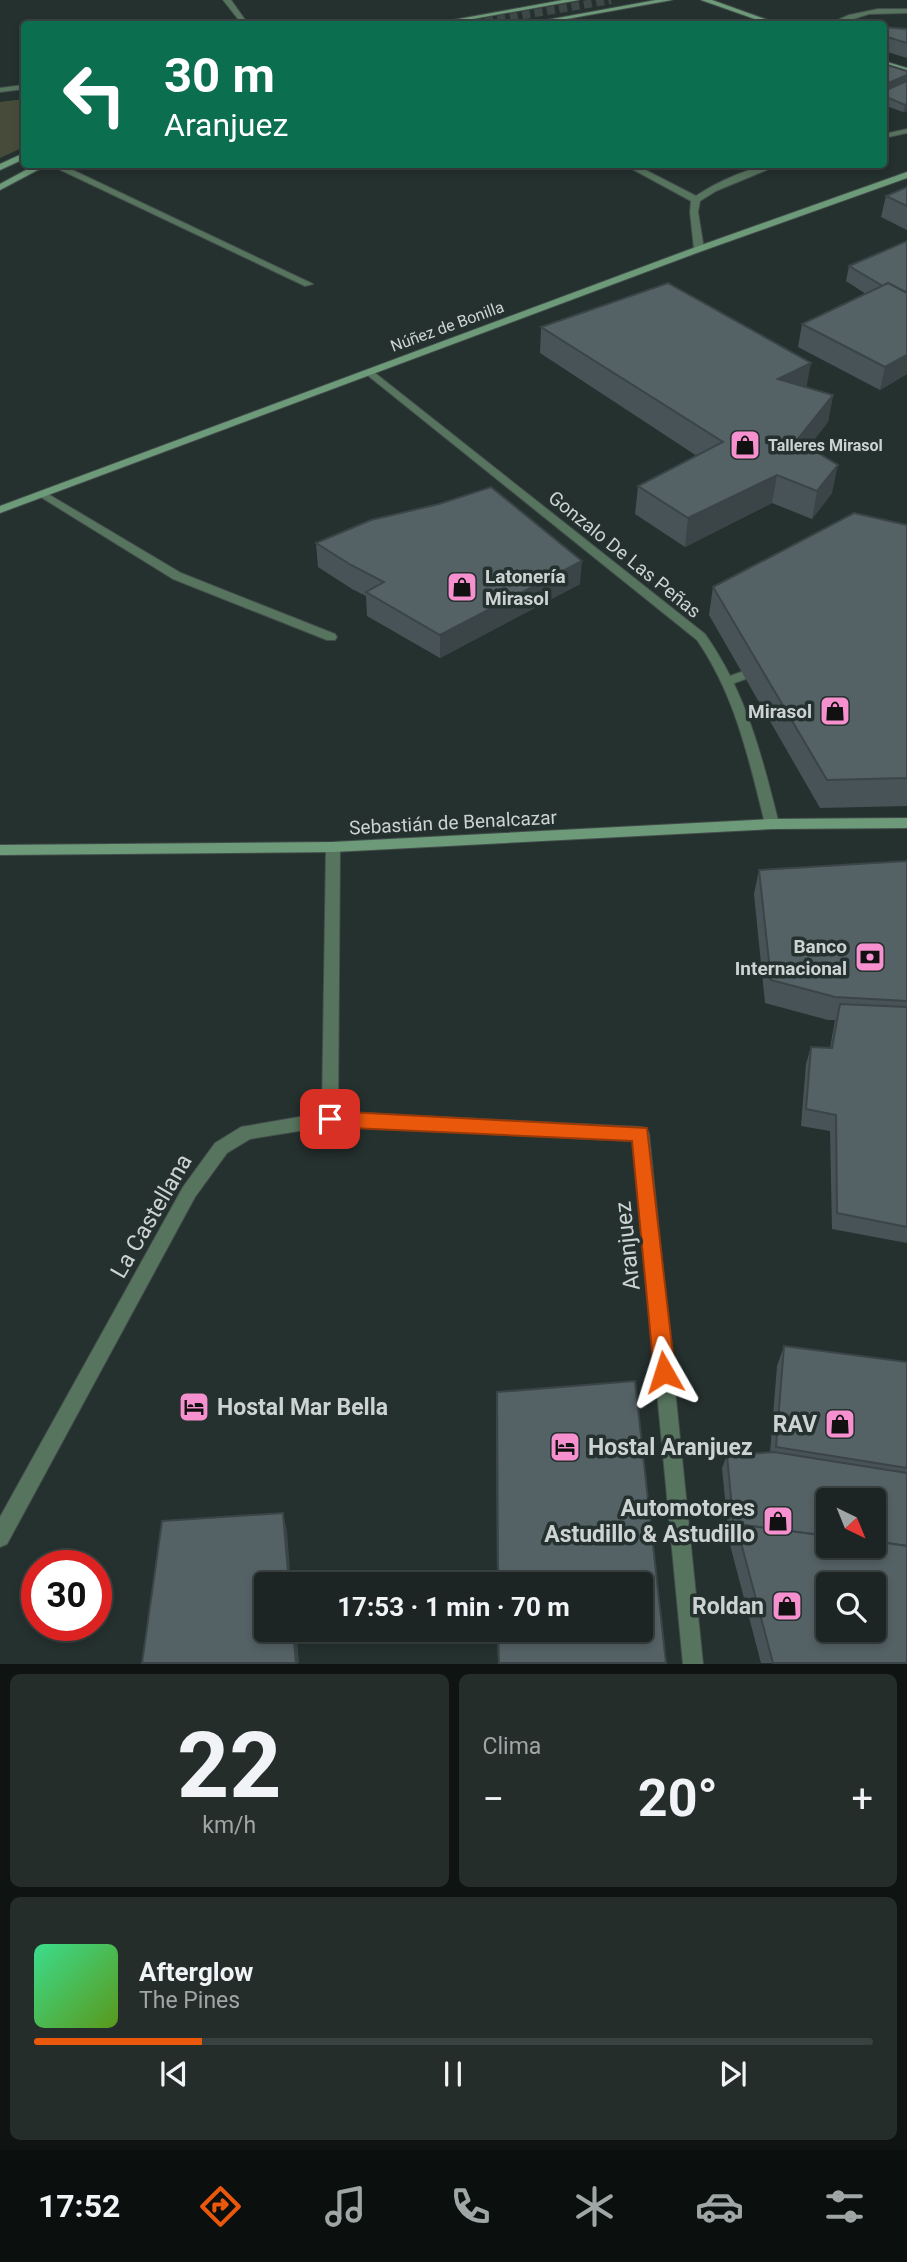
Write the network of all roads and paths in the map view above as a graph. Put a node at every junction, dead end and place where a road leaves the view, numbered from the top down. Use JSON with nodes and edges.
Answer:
{"nodes":[{"id":1,"x":228,"y":0,"type":"edge"},
{"id":2,"x":575,"y":0,"type":"edge"},
{"id":3,"x":668,"y":0,"type":"edge"},
{"id":4,"x":705,"y":0,"type":"edge"},
{"id":5,"x":907,"y":11,"type":"edge"},
{"id":6,"x":243,"y":21,"type":"edge"},
{"id":7,"x":452,"y":21,"type":"edge"},
{"id":8,"x":546,"y":21,"type":"edge"},
{"id":9,"x":766,"y":21,"type":"edge"},
{"id":10,"x":839,"y":21,"type":"edge"},
{"id":11,"x":887,"y":64,"type":"edge"},
{"id":12,"x":907,"y":71,"type":"edge"},
{"id":13,"x":21,"y":87,"type":"edge"},
{"id":14,"x":0,"y":90,"type":"edge"},
{"id":15,"x":907,"y":131,"type":"edge"},
{"id":16,"x":887,"y":135,"type":"edge"},
{"id":17,"x":21,"y":157,"type":"edge"},
{"id":18,"x":0,"y":167,"type":"edge"},
{"id":19,"x":36,"y":168,"type":"edge"},
{"id":20,"x":61,"y":168,"type":"edge"},
{"id":21,"x":634,"y":168,"type":"edge"},
{"id":22,"x":767,"y":168,"type":"edge"},
{"id":23,"x":907,"y":175,"type":"edge"},
{"id":24,"x":0,"y":187,"type":"edge"},
{"id":25,"x":696,"y":200,"type":"junction"},
{"id":26,"x":699,"y":249,"type":"junction"},
{"id":27,"x":308,"y":284,"type":"dead end"},
{"id":28,"x":370,"y":372,"type":"junction"},
{"id":29,"x":43,"y":494,"type":"junction"},
{"id":30,"x":0,"y":510,"type":"edge"},
{"id":31,"x":331,"y":636,"type":"dead end"},
{"id":32,"x":772,"y":670,"type":"edge"},
{"id":33,"x":729,"y":681,"type":"junction"},
{"id":34,"x":907,"y":823,"type":"edge"},
{"id":35,"x":772,"y":824,"type":"junction"},
{"id":36,"x":333,"y":847,"type":"junction"},
{"id":37,"x":0,"y":850,"type":"edge"},
{"id":38,"x":330,"y":1119,"type":"junction"},
{"id":39,"x":0,"y":1537,"type":"edge"},
{"id":40,"x":693,"y":1664,"type":"edge"}],
"edges":[{"from":1,"to":6,"type":"street"},
{"from":2,"to":7,"type":"street"},
{"from":3,"to":8,"type":"street"},
{"from":4,"to":9,"type":"street"},
{"from":5,"to":10,"type":"street"},
{"from":11,"to":12,"type":"street"},
{"from":13,"to":14,"type":"street"},
{"from":15,"to":16,"type":"street"},
{"from":17,"to":18,"type":"street"},
{"from":19,"to":24,"type":"street"},
{"from":20,"to":27,"type":"street"},
{"from":21,"to":25,"type":"street"},
{"from":22,"to":25,"type":"street"},
{"from":23,"to":26,"type":"street","name":"Núñez de Bonilla"},
{"from":25,"to":26,"type":"street"},
{"from":26,"to":28,"type":"street","name":"Núñez de Bonilla"},
{"from":28,"to":29,"type":"street","name":"Núñez de Bonilla"},
{"from":28,"to":33,"type":"street","name":"Gonzalo De Las Peñas"},
{"from":29,"to":30,"type":"street","name":"Núñez de Bonilla"},
{"from":29,"to":31,"type":"street"},
{"from":32,"to":33,"type":"street"},
{"from":33,"to":35,"type":"street","name":"Gonzalo De Las Peñas"},
{"from":34,"to":35,"type":"street","name":"Sebastián de Benalcazar"},
{"from":35,"to":36,"type":"street","name":"Sebastián de Benalcazar"},
{"from":36,"to":37,"type":"street","name":"Sebastián de Benalcazar"},
{"from":36,"to":38,"type":"street"},
{"from":38,"to":39,"type":"street","name":"La Castellana"},
{"from":38,"to":40,"type":"street","name":"Aranjuez"}]}
